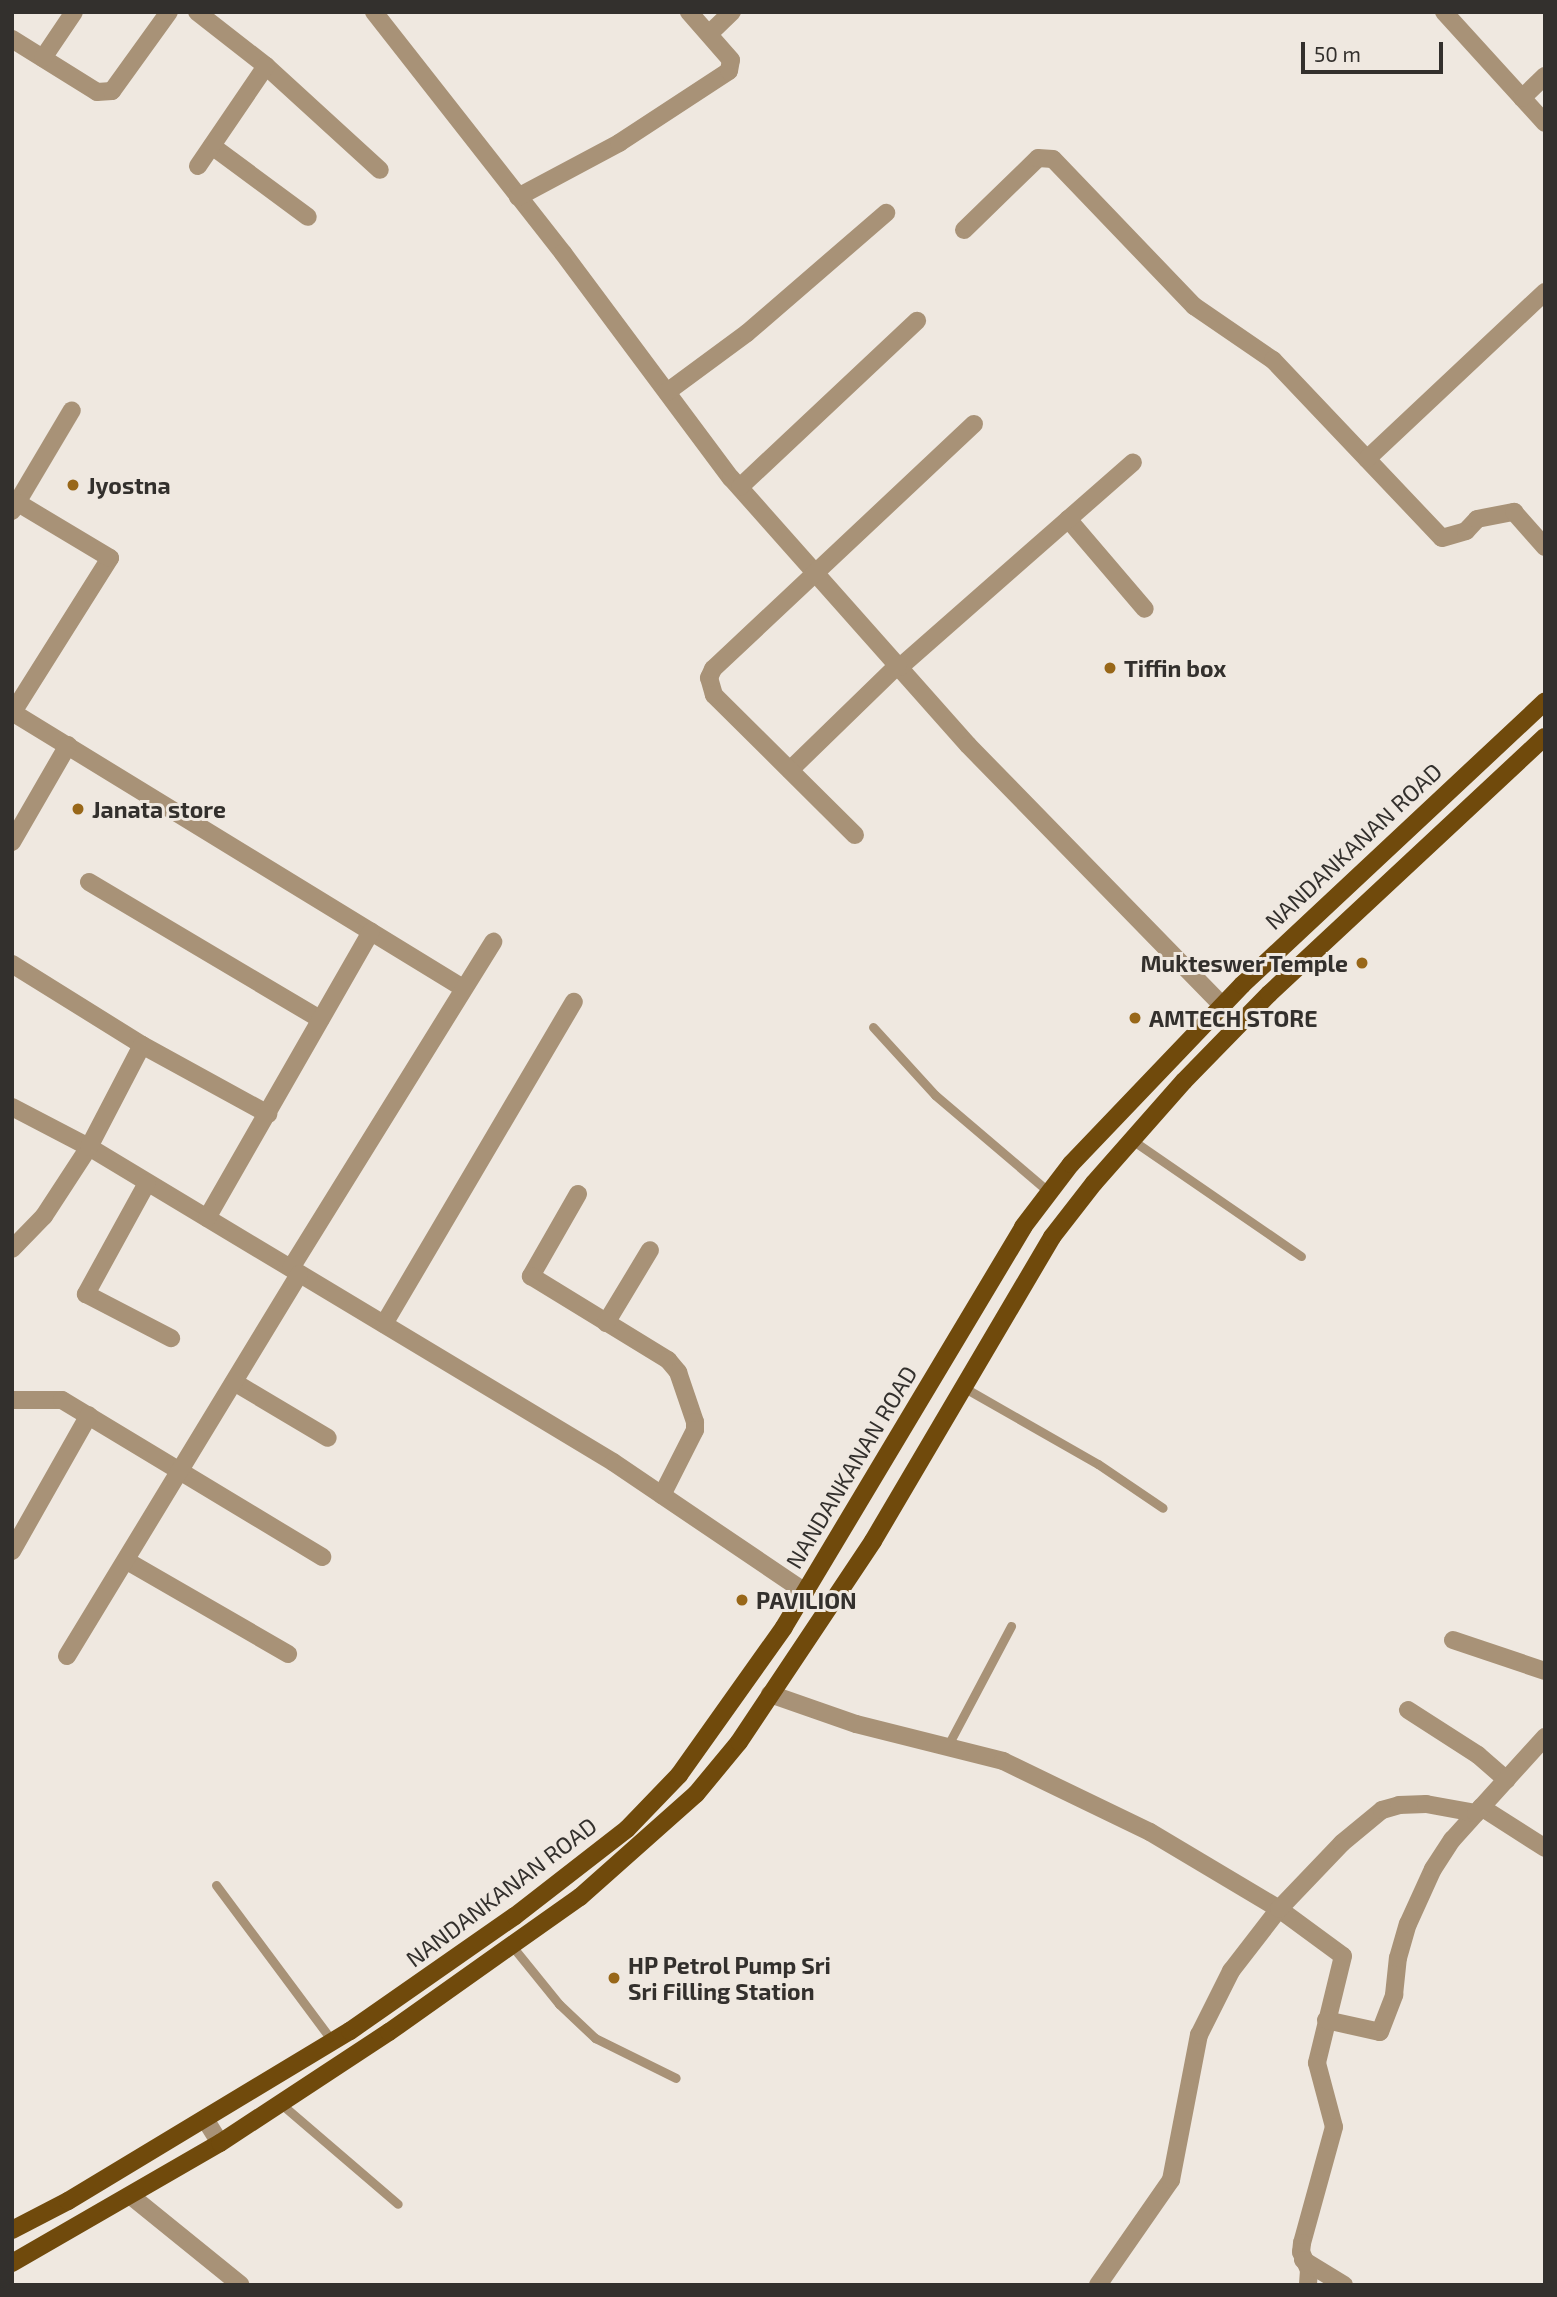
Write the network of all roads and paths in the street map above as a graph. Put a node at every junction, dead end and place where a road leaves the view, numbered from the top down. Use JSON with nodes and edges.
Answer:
{"nodes":[{"id":1,"x":74,"y":12,"type":"edge"},
{"id":2,"x":169,"y":12,"type":"edge"},
{"id":3,"x":197,"y":12,"type":"edge"},
{"id":4,"x":374,"y":12,"type":"edge"},
{"id":5,"x":689,"y":12,"type":"edge"},
{"id":6,"x":732,"y":12,"type":"edge"},
{"id":7,"x":1444,"y":12,"type":"edge"},
{"id":8,"x":709,"y":34,"type":"junction"},
{"id":9,"x":12,"y":39,"type":"edge"},
{"id":10,"x":43,"y":58,"type":"junction"},
{"id":11,"x":266,"y":66,"type":"junction"},
{"id":12,"x":1545,"y":76,"type":"edge"},
{"id":13,"x":1522,"y":97,"type":"junction"},
{"id":14,"x":1545,"y":123,"type":"edge"},
{"id":15,"x":212,"y":146,"type":"junction"},
{"id":16,"x":198,"y":166,"type":"dead end"},
{"id":17,"x":380,"y":170,"type":"dead end"},
{"id":18,"x":517,"y":197,"type":"junction"},
{"id":19,"x":886,"y":213,"type":"dead end"},
{"id":20,"x":308,"y":217,"type":"dead end"},
{"id":21,"x":964,"y":230,"type":"dead end"},
{"id":22,"x":1545,"y":292,"type":"edge"},
{"id":23,"x":917,"y":321,"type":"dead end"},
{"id":24,"x":667,"y":392,"type":"junction"},
{"id":25,"x":72,"y":410,"type":"dead end"},
{"id":26,"x":974,"y":424,"type":"dead end"},
{"id":27,"x":1367,"y":459,"type":"junction"},
{"id":28,"x":1133,"y":462,"type":"dead end"},
{"id":29,"x":740,"y":487,"type":"junction"},
{"id":30,"x":15,"y":507,"type":"edge"},
{"id":31,"x":1068,"y":519,"type":"junction"},
{"id":32,"x":1545,"y":547,"type":"edge"},
{"id":33,"x":818,"y":573,"type":"junction"},
{"id":34,"x":1145,"y":609,"type":"dead end"},
{"id":35,"x":899,"y":666,"type":"junction"},
{"id":36,"x":1545,"y":701,"type":"edge"},
{"id":37,"x":13,"y":712,"type":"edge"},
{"id":38,"x":1545,"y":737,"type":"edge"},
{"id":39,"x":68,"y":746,"type":"junction"},
{"id":40,"x":790,"y":770,"type":"junction"},
{"id":41,"x":855,"y":835,"type":"dead end"},
{"id":42,"x":12,"y":842,"type":"edge"},
{"id":43,"x":89,"y":882,"type":"dead end"},
{"id":44,"x":371,"y":932,"type":"junction"},
{"id":45,"x":493,"y":942,"type":"dead end"},
{"id":46,"x":12,"y":964,"type":"edge"},
{"id":47,"x":463,"y":988,"type":"junction"},
{"id":48,"x":574,"y":1002,"type":"dead end"},
{"id":49,"x":1222,"y":1005,"type":"junction"},
{"id":50,"x":320,"y":1019,"type":"junction"},
{"id":51,"x":873,"y":1027,"type":"dead end"},
{"id":52,"x":142,"y":1045,"type":"junction"},
{"id":53,"x":12,"y":1107,"type":"edge"},
{"id":54,"x":268,"y":1114,"type":"junction"},
{"id":55,"x":1132,"y":1140,"type":"junction"},
{"id":56,"x":89,"y":1147,"type":"junction"},
{"id":57,"x":147,"y":1183,"type":"junction"},
{"id":58,"x":1049,"y":1192,"type":"junction"},
{"id":59,"x":578,"y":1194,"type":"dead end"},
{"id":60,"x":206,"y":1218,"type":"junction"},
{"id":61,"x":12,"y":1249,"type":"edge"},
{"id":62,"x":650,"y":1250,"type":"dead end"},
{"id":63,"x":1301,"y":1255,"type":"dead end"},
{"id":64,"x":295,"y":1271,"type":"junction"},
{"id":65,"x":606,"y":1323,"type":"junction"},
{"id":66,"x":384,"y":1324,"type":"junction"},
{"id":67,"x":171,"y":1338,"type":"dead end"},
{"id":68,"x":234,"y":1382,"type":"junction"},
{"id":69,"x":963,"y":1387,"type":"junction"},
{"id":70,"x":12,"y":1399,"type":"edge"},
{"id":71,"x":89,"y":1415,"type":"junction"},
{"id":72,"x":328,"y":1438,"type":"dead end"},
{"id":73,"x":180,"y":1471,"type":"junction"},
{"id":74,"x":662,"y":1495,"type":"junction"},
{"id":75,"x":1163,"y":1508,"type":"dead end"},
{"id":76,"x":841,"y":1535,"type":"junction"},
{"id":77,"x":12,"y":1551,"type":"edge"},
{"id":78,"x":866,"y":1551,"type":"junction"},
{"id":79,"x":322,"y":1557,"type":"dead end"},
{"id":80,"x":127,"y":1560,"type":"junction"},
{"id":81,"x":806,"y":1592,"type":"junction"},
{"id":82,"x":1012,"y":1626,"type":"dead end"},
{"id":83,"x":1453,"y":1640,"type":"dead end"},
{"id":84,"x":288,"y":1654,"type":"dead end"},
{"id":85,"x":67,"y":1656,"type":"dead end"},
{"id":86,"x":1545,"y":1671,"type":"edge"},
{"id":87,"x":770,"y":1694,"type":"junction"},
{"id":88,"x":1408,"y":1710,"type":"dead end"},
{"id":89,"x":1545,"y":1737,"type":"edge"},
{"id":90,"x":947,"y":1748,"type":"junction"},
{"id":91,"x":1507,"y":1780,"type":"junction"},
{"id":92,"x":1479,"y":1810,"type":"junction"},
{"id":93,"x":1545,"y":1849,"type":"edge"},
{"id":94,"x":216,"y":1885,"type":"dead end"},
{"id":95,"x":1279,"y":1909,"type":"junction"},
{"id":96,"x":512,"y":1946,"type":"junction"},
{"id":97,"x":1326,"y":2020,"type":"junction"},
{"id":98,"x":333,"y":2042,"type":"junction"},
{"id":99,"x":676,"y":2078,"type":"dead end"},
{"id":100,"x":281,"y":2103,"type":"junction"},
{"id":101,"x":205,"y":2119,"type":"junction"},
{"id":102,"x":220,"y":2143,"type":"junction"},
{"id":103,"x":131,"y":2196,"type":"junction"},
{"id":104,"x":398,"y":2204,"type":"dead end"},
{"id":105,"x":12,"y":2230,"type":"edge"},
{"id":106,"x":1303,"y":2260,"type":"junction"},
{"id":107,"x":12,"y":2263,"type":"edge"},
{"id":108,"x":241,"y":2285,"type":"edge"},
{"id":109,"x":1098,"y":2285,"type":"edge"},
{"id":110,"x":1308,"y":2285,"type":"edge"},
{"id":111,"x":1343,"y":2285,"type":"edge"}],
"edges":[{"from":1,"to":10,"type":"street"},
{"from":2,"to":10,"type":"street"},
{"from":3,"to":11,"type":"street"},
{"from":4,"to":18,"type":"street"},
{"from":5,"to":8,"type":"street"},
{"from":6,"to":8,"type":"street"},
{"from":7,"to":13,"type":"street"},
{"from":8,"to":18,"type":"street"},
{"from":9,"to":10,"type":"street"},
{"from":11,"to":15,"type":"street"},
{"from":11,"to":17,"type":"street"},
{"from":12,"to":13,"type":"street"},
{"from":13,"to":14,"type":"street"},
{"from":15,"to":16,"type":"street"},
{"from":15,"to":20,"type":"street"},
{"from":18,"to":24,"type":"street"},
{"from":19,"to":24,"type":"street"},
{"from":21,"to":27,"type":"street"},
{"from":22,"to":27,"type":"street"},
{"from":23,"to":29,"type":"street"},
{"from":24,"to":29,"type":"street"},
{"from":25,"to":30,"type":"street"},
{"from":26,"to":33,"type":"street"},
{"from":27,"to":32,"type":"street"},
{"from":28,"to":31,"type":"street"},
{"from":29,"to":33,"type":"street"},
{"from":30,"to":37,"type":"street"},
{"from":31,"to":34,"type":"street"},
{"from":31,"to":35,"type":"street"},
{"from":33,"to":35,"type":"street"},
{"from":33,"to":40,"type":"street"},
{"from":35,"to":40,"type":"street"},
{"from":35,"to":49,"type":"street"},
{"from":36,"to":49,"type":"main road","name":"NANDANKANAN ROAD"},
{"from":37,"to":39,"type":"street"},
{"from":38,"to":55,"type":"main road","name":"NANDANKANAN ROAD"},
{"from":39,"to":42,"type":"street"},
{"from":39,"to":44,"type":"street"},
{"from":40,"to":41,"type":"street"},
{"from":43,"to":50,"type":"street"},
{"from":44,"to":47,"type":"street"},
{"from":44,"to":50,"type":"street"},
{"from":45,"to":47,"type":"street"},
{"from":46,"to":52,"type":"street"},
{"from":47,"to":64,"type":"street"},
{"from":48,"to":66,"type":"street"},
{"from":49,"to":58,"type":"main road","name":"NANDANKANAN ROAD"},
{"from":50,"to":54,"type":"street"},
{"from":51,"to":58,"type":"lane"},
{"from":52,"to":54,"type":"street"},
{"from":52,"to":56,"type":"street"},
{"from":53,"to":56,"type":"street"},
{"from":54,"to":60,"type":"street"},
{"from":55,"to":63,"type":"lane"},
{"from":55,"to":69,"type":"main road","name":"NANDANKANAN ROAD"},
{"from":56,"to":57,"type":"street"},
{"from":56,"to":61,"type":"street"},
{"from":57,"to":60,"type":"street"},
{"from":57,"to":67,"type":"street"},
{"from":58,"to":76,"type":"main road","name":"NANDANKANAN ROAD"},
{"from":59,"to":65,"type":"street"},
{"from":60,"to":64,"type":"street"},
{"from":62,"to":65,"type":"street"},
{"from":64,"to":66,"type":"street"},
{"from":64,"to":68,"type":"street"},
{"from":65,"to":74,"type":"street"},
{"from":66,"to":74,"type":"street"},
{"from":68,"to":72,"type":"street"},
{"from":68,"to":73,"type":"street"},
{"from":69,"to":75,"type":"lane"},
{"from":69,"to":78,"type":"main road","name":"NANDANKANAN ROAD"},
{"from":70,"to":71,"type":"street"},
{"from":71,"to":73,"type":"street"},
{"from":71,"to":77,"type":"street"},
{"from":73,"to":79,"type":"street"},
{"from":73,"to":80,"type":"street"},
{"from":74,"to":81,"type":"street"},
{"from":76,"to":78,"type":"main road"},
{"from":76,"to":81,"type":"main road","name":"NANDANKANAN ROAD"},
{"from":78,"to":87,"type":"main road","name":"NANDANKANAN ROAD"},
{"from":80,"to":84,"type":"street"},
{"from":80,"to":85,"type":"street"},
{"from":81,"to":98,"type":"main road","name":"NANDANKANAN ROAD"},
{"from":82,"to":90,"type":"lane"},
{"from":83,"to":86,"type":"street"},
{"from":87,"to":90,"type":"street"},
{"from":87,"to":96,"type":"main road","name":"NANDANKANAN ROAD"},
{"from":88,"to":91,"type":"street"},
{"from":89,"to":91,"type":"street"},
{"from":90,"to":95,"type":"street"},
{"from":91,"to":92,"type":"street"},
{"from":92,"to":93,"type":"street"},
{"from":92,"to":95,"type":"street"},
{"from":92,"to":97,"type":"street"},
{"from":94,"to":98,"type":"lane"},
{"from":95,"to":97,"type":"street"},
{"from":95,"to":109,"type":"street"},
{"from":96,"to":99,"type":"lane"},
{"from":96,"to":100,"type":"main road","name":"NANDANKANAN ROAD"},
{"from":97,"to":106,"type":"street"},
{"from":98,"to":101,"type":"main road","name":"NANDANKANAN ROAD"},
{"from":100,"to":102,"type":"main road","name":"NANDANKANAN ROAD"},
{"from":100,"to":104,"type":"lane"},
{"from":101,"to":102,"type":"street"},
{"from":101,"to":105,"type":"main road","name":"NANDANKANAN ROAD"},
{"from":102,"to":103,"type":"main road","name":"NANDANKANAN ROAD"},
{"from":103,"to":107,"type":"main road","name":"NANDANKANAN ROAD"},
{"from":103,"to":108,"type":"street"},
{"from":106,"to":110,"type":"street"},
{"from":106,"to":111,"type":"street"}]}
